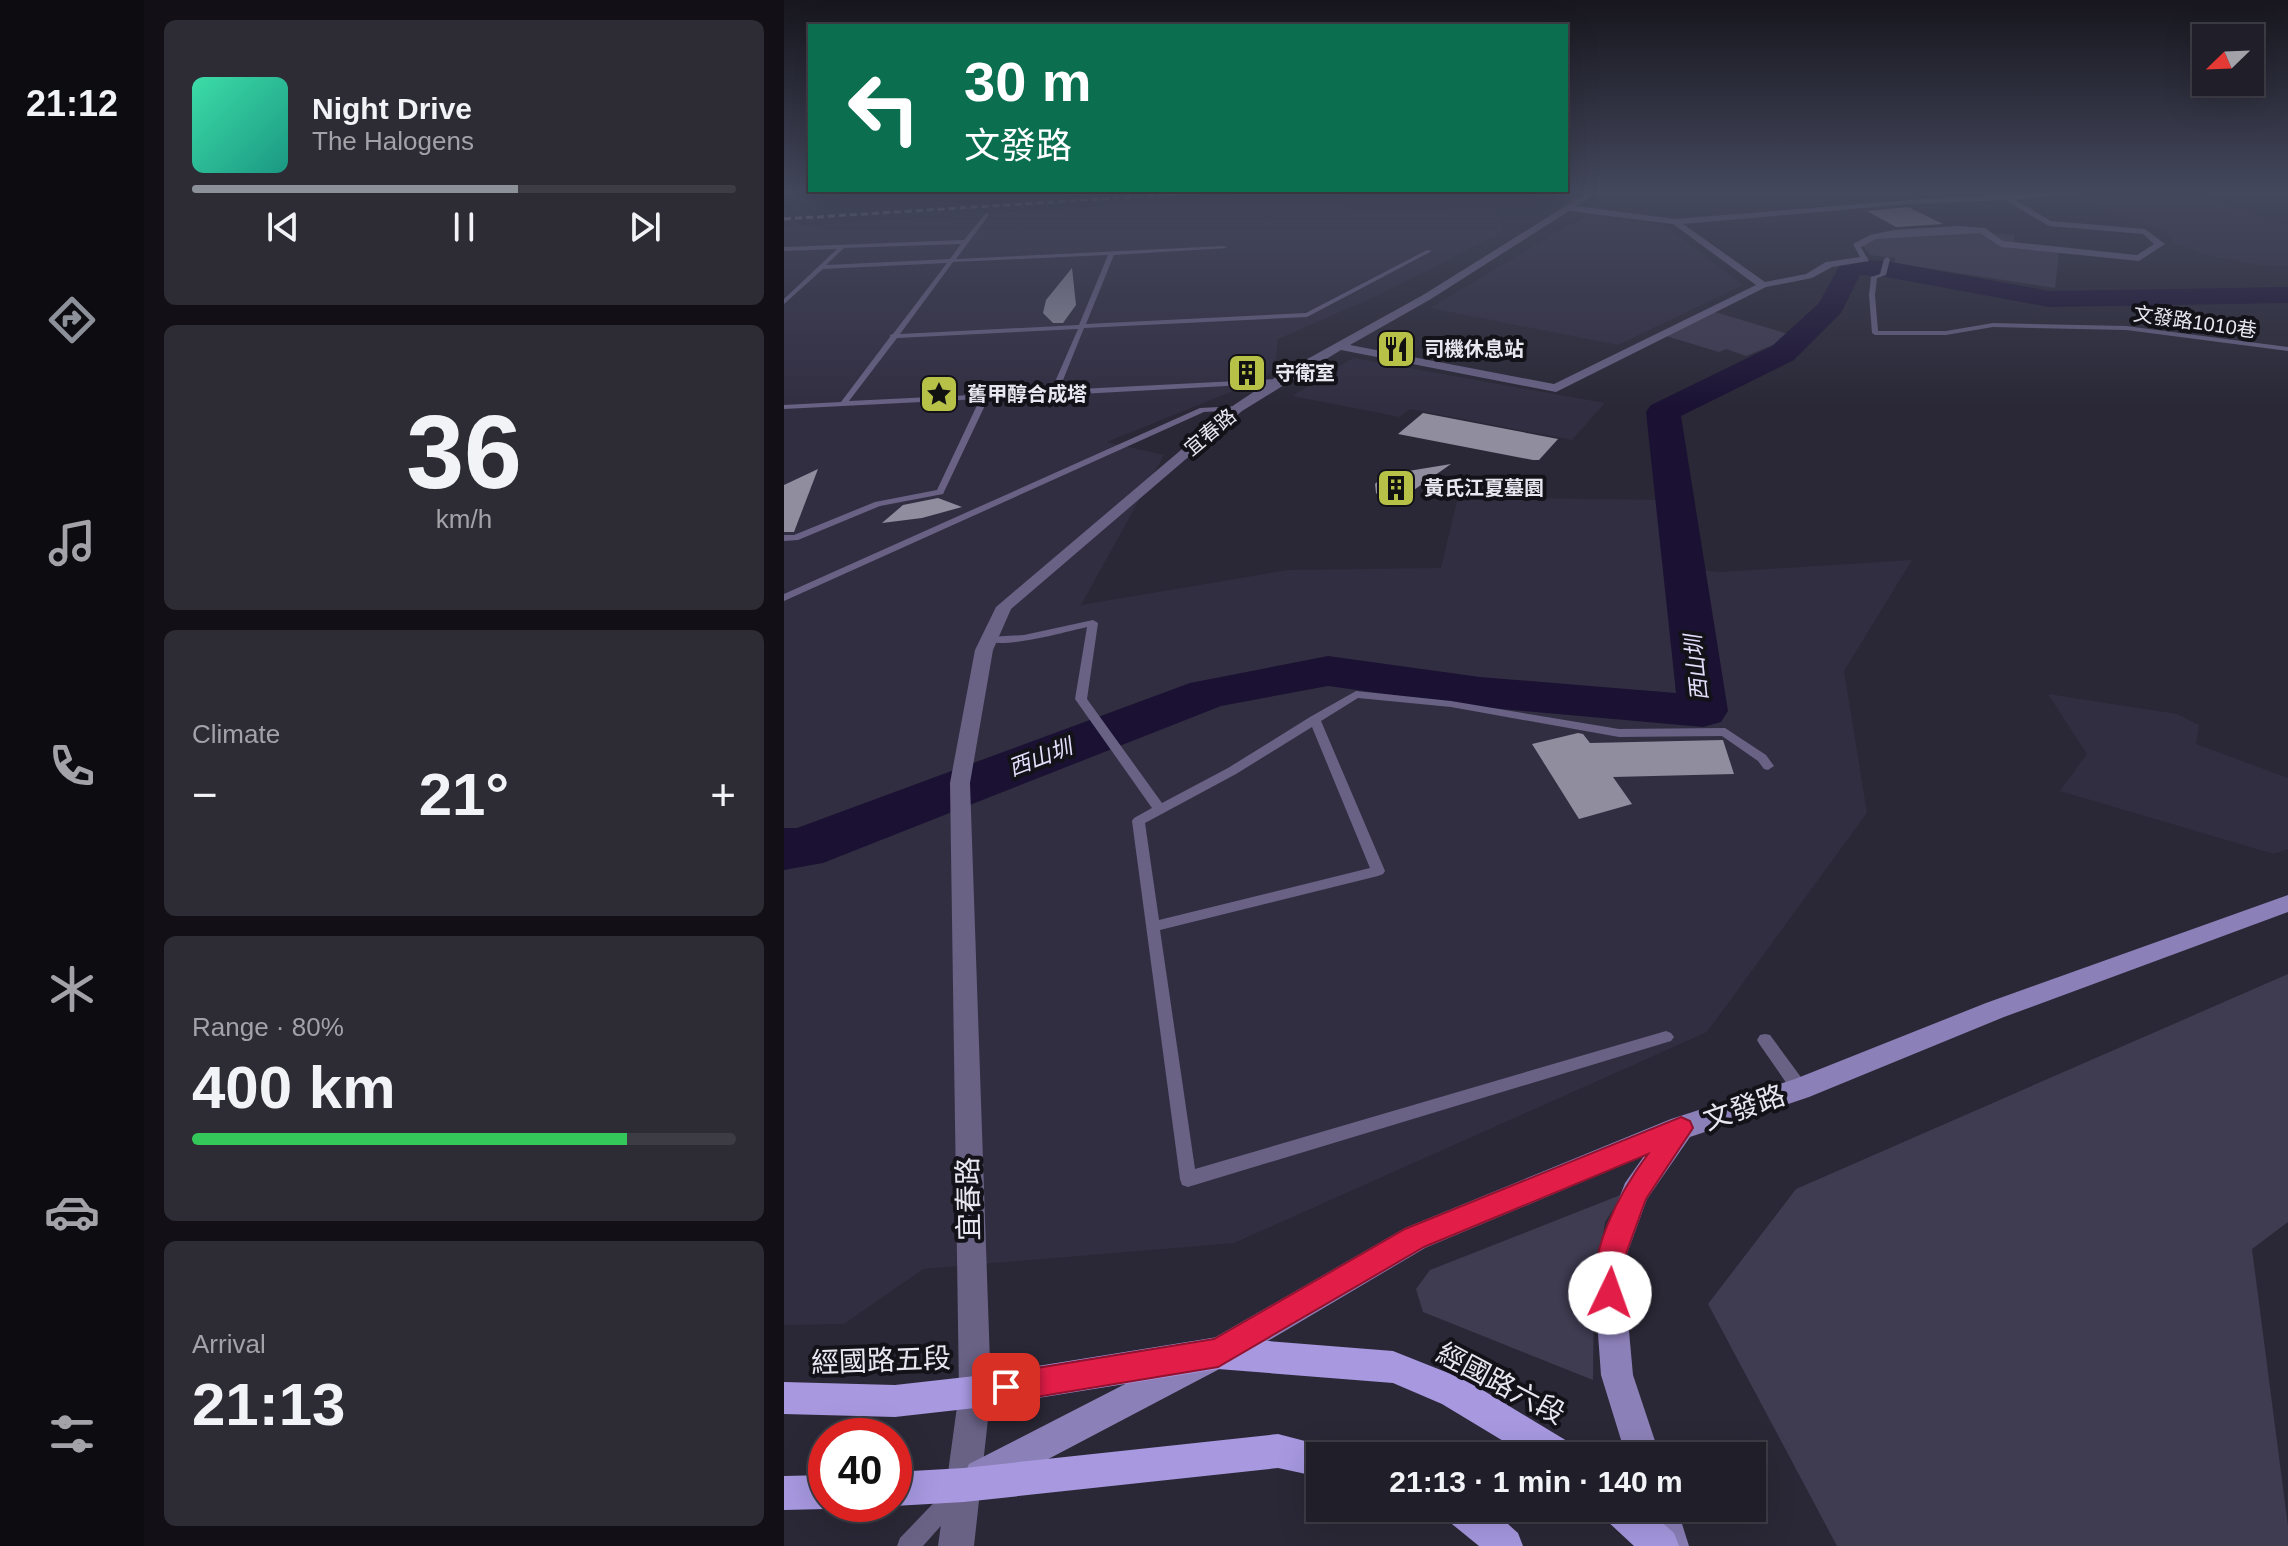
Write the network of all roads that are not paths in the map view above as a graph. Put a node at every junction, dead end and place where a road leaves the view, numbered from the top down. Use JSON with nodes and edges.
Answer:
{"nodes":[{"id":1,"x":823,"y":264,"type":"edge"},
{"id":2,"x":881,"y":264,"type":"edge"},
{"id":3,"x":946,"y":264,"type":"edge"},
{"id":4,"x":1108,"y":264,"type":"edge"},
{"id":5,"x":1404,"y":264,"type":"edge"},
{"id":6,"x":1479,"y":264,"type":"edge"},
{"id":7,"x":1734,"y":264,"type":"edge"},
{"id":8,"x":1829,"y":264,"type":"edge"},
{"id":9,"x":1886,"y":264,"type":"edge"},
{"id":10,"x":820,"y":267,"type":"junction"},
{"id":11,"x":1763,"y":285,"type":"junction"},
{"id":12,"x":784,"y":302,"type":"edge"},
{"id":13,"x":1083,"y":327,"type":"junction"},
{"id":14,"x":892,"y":336,"type":"junction"},
{"id":15,"x":1340,"y":346,"type":"junction"},
{"id":16,"x":2288,"y":349,"type":"edge"},
{"id":17,"x":1279,"y":381,"type":"junction"},
{"id":18,"x":1055,"y":391,"type":"junction"},
{"id":19,"x":985,"y":396,"type":"junction"},
{"id":20,"x":843,"y":404,"type":"junction"},
{"id":21,"x":784,"y":407,"type":"edge"},
{"id":22,"x":1238,"y":408,"type":"junction"},
{"id":23,"x":784,"y":538,"type":"edge"},
{"id":24,"x":784,"y":598,"type":"edge"},
{"id":25,"x":989,"y":640,"type":"junction"},
{"id":26,"x":1314,"y":719,"type":"junction"},
{"id":27,"x":1768,"y":766,"type":"dead end"},
{"id":28,"x":1159,"y":808,"type":"junction"},
{"id":29,"x":2288,"y":903,"type":"edge"},
{"id":30,"x":1153,"y":927,"type":"junction"},
{"id":31,"x":1666,"y":1037,"type":"dead end"},
{"id":32,"x":1765,"y":1040,"type":"dead end"},
{"id":33,"x":1800,"y":1089,"type":"junction"},
{"id":34,"x":1681,"y":1128,"type":"junction"},
{"id":35,"x":1218,"y":1353,"type":"junction"},
{"id":36,"x":975,"y":1392,"type":"junction"},
{"id":37,"x":784,"y":1398,"type":"edge"},
{"id":38,"x":1537,"y":1442,"type":"edge"},
{"id":39,"x":1639,"y":1442,"type":"edge"},
{"id":40,"x":1306,"y":1457,"type":"edge"},
{"id":41,"x":964,"y":1485,"type":"junction"},
{"id":42,"x":912,"y":1488,"type":"edge"},
{"id":43,"x":808,"y":1492,"type":"edge"},
{"id":44,"x":784,"y":1493,"type":"edge"},
{"id":45,"x":1479,"y":1522,"type":"edge"},
{"id":46,"x":1634,"y":1522,"type":"edge"},
{"id":47,"x":1663,"y":1522,"type":"edge"},
{"id":48,"x":908,"y":1546,"type":"edge"},
{"id":49,"x":956,"y":1546,"type":"edge"},
{"id":50,"x":1505,"y":1546,"type":"edge"},
{"id":51,"x":1661,"y":1546,"type":"edge"},
{"id":52,"x":1671,"y":1546,"type":"edge"}],
"edges":[{"from":1,"to":10,"type":"lane"},
{"from":2,"to":10,"type":"lane"},
{"from":3,"to":14,"type":"lane"},
{"from":4,"to":13,"type":"lane"},
{"from":5,"to":13,"type":"lane"},
{"from":6,"to":15,"type":"street","name":"宜春路"},
{"from":7,"to":11,"type":"street"},
{"from":8,"to":11,"type":"street"},
{"from":9,"to":16,"type":"lane","name":"文發路1010巷"},
{"from":10,"to":12,"type":"lane"},
{"from":11,"to":15,"type":"street"},
{"from":13,"to":14,"type":"lane"},
{"from":13,"to":18,"type":"lane"},
{"from":14,"to":20,"type":"lane"},
{"from":15,"to":17,"type":"street","name":"宜春路"},
{"from":17,"to":18,"type":"lane"},
{"from":17,"to":22,"type":"street","name":"宜春路"},
{"from":18,"to":19,"type":"lane"},
{"from":19,"to":20,"type":"lane"},
{"from":19,"to":23,"type":"lane"},
{"from":20,"to":21,"type":"lane"},
{"from":22,"to":24,"type":"lane"},
{"from":22,"to":25,"type":"street","name":"宜春路"},
{"from":25,"to":28,"type":"lane"},
{"from":25,"to":36,"type":"street","name":"宜春路"},
{"from":26,"to":27,"type":"lane"},
{"from":26,"to":28,"type":"lane"},
{"from":26,"to":30,"type":"lane"},
{"from":28,"to":30,"type":"lane"},
{"from":29,"to":33,"type":"street","name":"文發路"},
{"from":30,"to":31,"type":"lane"},
{"from":32,"to":33,"type":"lane"},
{"from":33,"to":34,"type":"street","name":"文發路"},
{"from":34,"to":35,"type":"street","name":"文發路"},
{"from":34,"to":39,"type":"street"},
{"from":35,"to":36,"type":"main road","name":"經國路五段"},
{"from":35,"to":38,"type":"main road","name":"經國路六段"},
{"from":35,"to":41,"type":"street","name":"文發路"},
{"from":36,"to":37,"type":"main road","name":"經國路五段"},
{"from":36,"to":41,"type":"street","name":"宜春路"},
{"from":40,"to":41,"type":"main road"},
{"from":41,"to":42,"type":"main road"},
{"from":41,"to":48,"type":"lane"},
{"from":41,"to":49,"type":"street","name":"宜春路"},
{"from":43,"to":44,"type":"main road"},
{"from":45,"to":50,"type":"main road"},
{"from":46,"to":51,"type":"main road"},
{"from":47,"to":52,"type":"street"}]}
